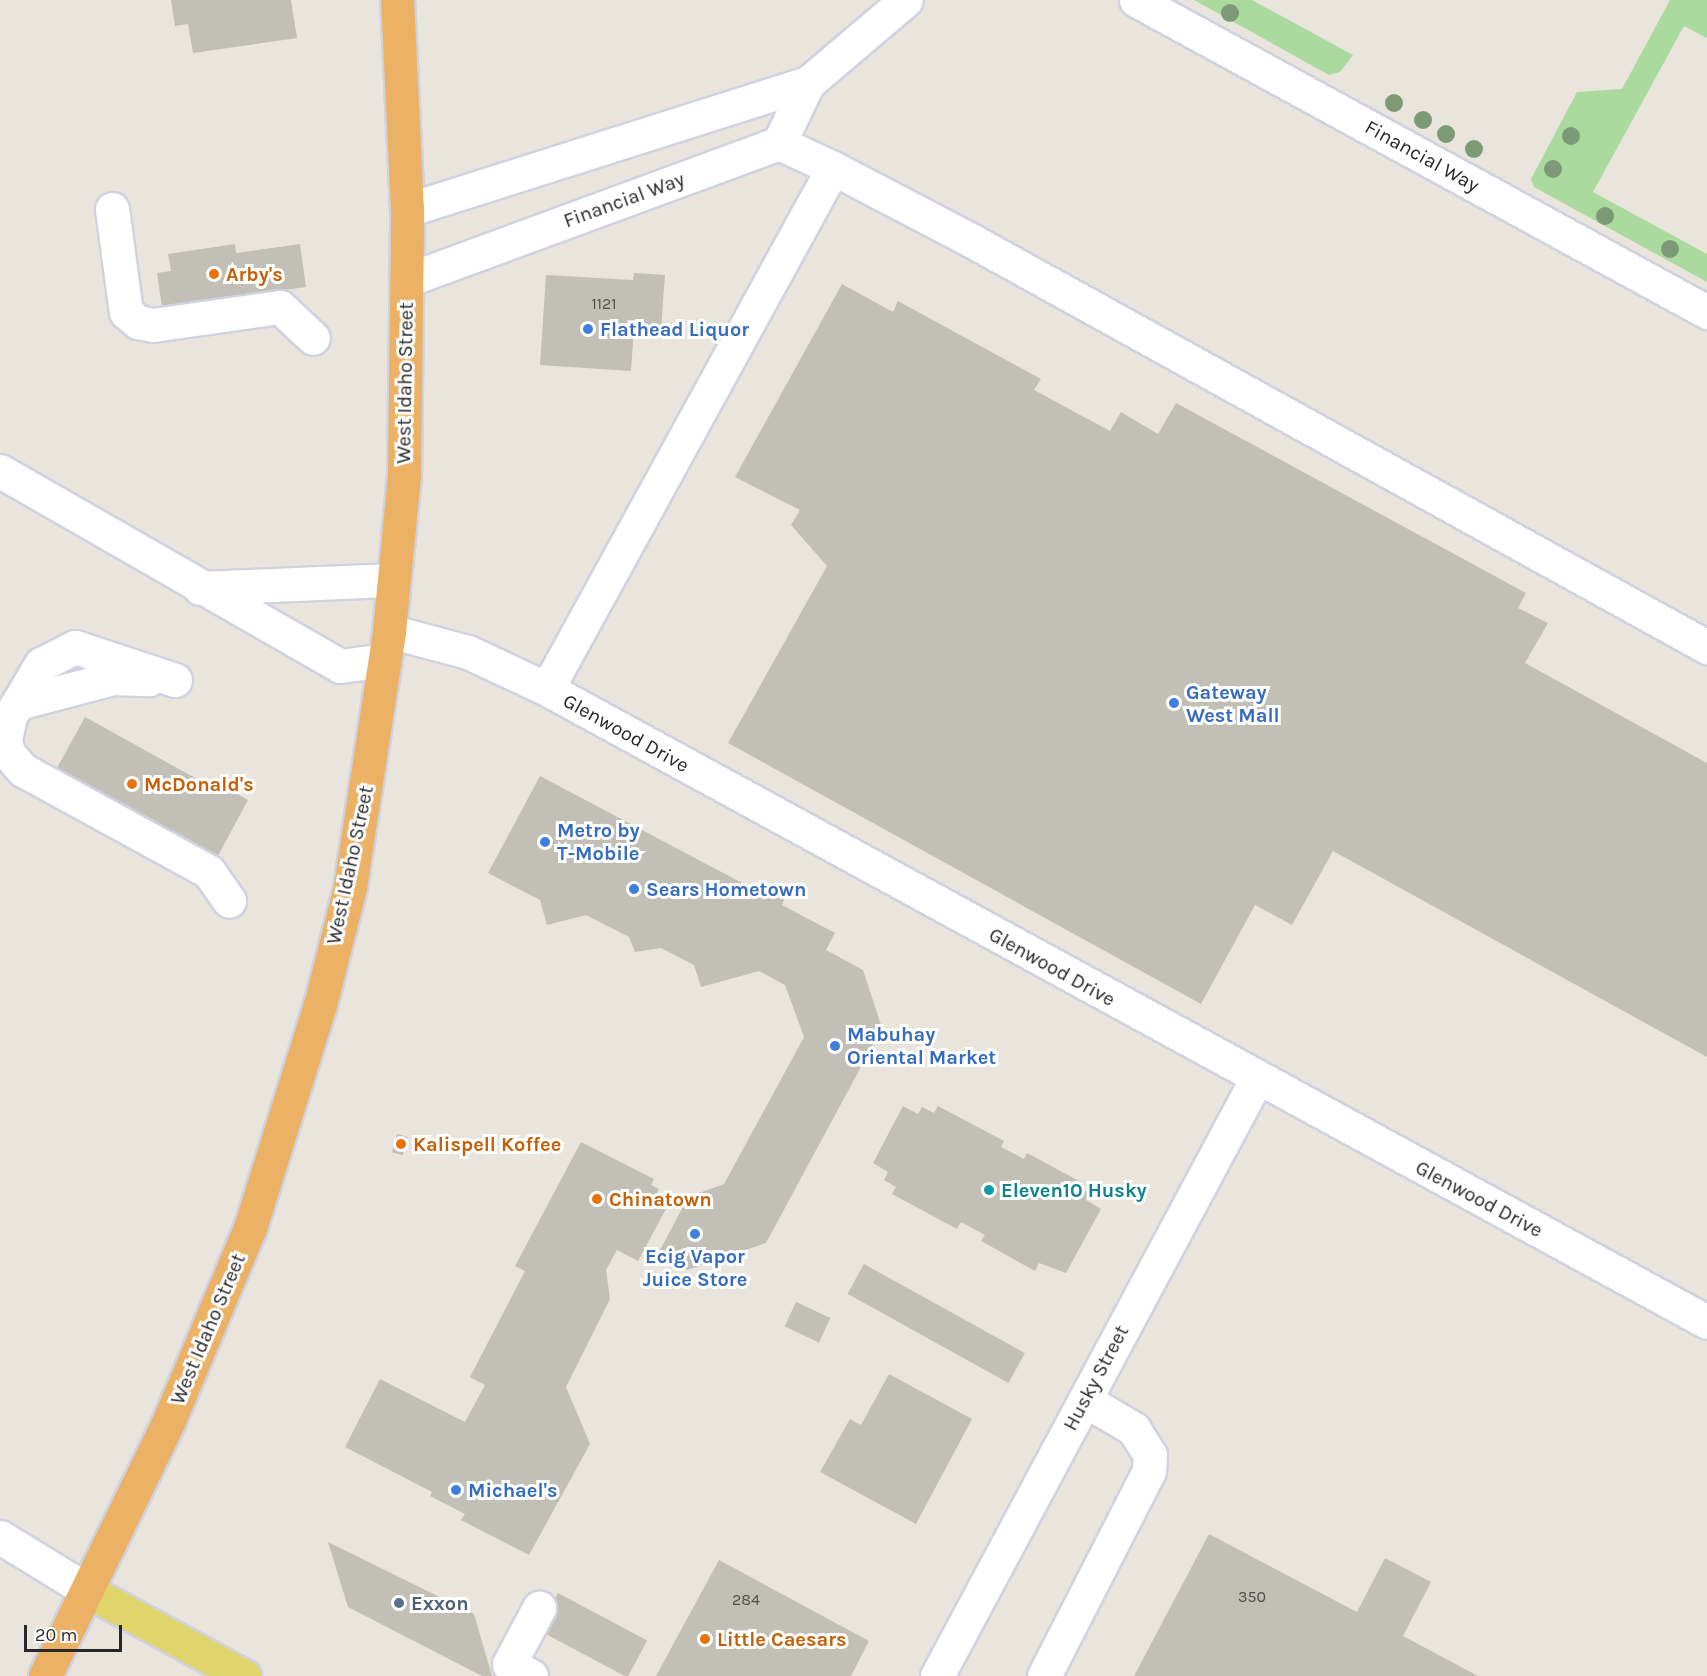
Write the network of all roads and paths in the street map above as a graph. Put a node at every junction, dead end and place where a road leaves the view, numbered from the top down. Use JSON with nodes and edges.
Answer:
{"nodes":[{"id":1,"x":397,"y":0,"type":"edge"},
{"id":2,"x":906,"y":0,"type":"edge"},
{"id":3,"x":1136,"y":0,"type":"edge"},
{"id":4,"x":808,"y":83,"type":"junction"},
{"id":5,"x":779,"y":143,"type":"junction"},
{"id":6,"x":833,"y":168,"type":"junction"},
{"id":7,"x":112,"y":209,"type":"dead end"},
{"id":8,"x":407,"y":210,"type":"junction"},
{"id":9,"x":406,"y":280,"type":"junction"},
{"id":10,"x":1707,"y":312,"type":"edge"},
{"id":11,"x":313,"y":338,"type":"dead end"},
{"id":12,"x":0,"y":471,"type":"edge"},
{"id":13,"x":394,"y":580,"type":"junction"},
{"id":14,"x":200,"y":588,"type":"junction"},
{"id":15,"x":387,"y":646,"type":"junction"},
{"id":16,"x":1707,"y":647,"type":"edge"},
{"id":17,"x":175,"y":680,"type":"dead end"},
{"id":18,"x":546,"y":689,"type":"junction"},
{"id":19,"x":230,"y":901,"type":"dead end"},
{"id":20,"x":1256,"y":1080,"type":"junction"},
{"id":21,"x":1707,"y":1322,"type":"edge"},
{"id":22,"x":1085,"y":1400,"type":"junction"},
{"id":23,"x":0,"y":1537,"type":"edge"},
{"id":24,"x":88,"y":1591,"type":"junction"},
{"id":25,"x":539,"y":1608,"type":"dead end"},
{"id":26,"x":514,"y":1672,"type":"edge"},
{"id":27,"x":944,"y":1674,"type":"edge"},
{"id":28,"x":45,"y":1676,"type":"edge"},
{"id":29,"x":244,"y":1676,"type":"edge"},
{"id":30,"x":1044,"y":1676,"type":"edge"}],
"edges":[{"from":1,"to":8,"type":"highway","name":"West Idaho Street"},
{"from":2,"to":4,"type":"street"},
{"from":3,"to":10,"type":"street","name":"Financial Way"},
{"from":4,"to":5,"type":"street"},
{"from":4,"to":8,"type":"street"},
{"from":5,"to":6,"type":"street"},
{"from":5,"to":9,"type":"street","name":"Financial Way"},
{"from":6,"to":16,"type":"street"},
{"from":6,"to":18,"type":"street"},
{"from":7,"to":11,"type":"street"},
{"from":8,"to":9,"type":"highway","name":"West Idaho Street"},
{"from":9,"to":13,"type":"highway","name":"West Idaho Street"},
{"from":12,"to":14,"type":"street"},
{"from":13,"to":14,"type":"street"},
{"from":13,"to":15,"type":"highway","name":"West Idaho Street"},
{"from":14,"to":15,"type":"street"},
{"from":15,"to":18,"type":"street","name":"Glenwood Drive"},
{"from":15,"to":24,"type":"highway","name":"West Idaho Street"},
{"from":17,"to":19,"type":"street"},
{"from":18,"to":20,"type":"street","name":"Glenwood Drive"},
{"from":20,"to":21,"type":"street","name":"Glenwood Drive"},
{"from":20,"to":22,"type":"street","name":"Husky Street"},
{"from":22,"to":27,"type":"street","name":"Husky Street"},
{"from":22,"to":30,"type":"street"},
{"from":23,"to":24,"type":"street"},
{"from":24,"to":28,"type":"highway","name":"West Idaho Street"},
{"from":24,"to":29,"type":"main road"},
{"from":25,"to":26,"type":"street"}]}
